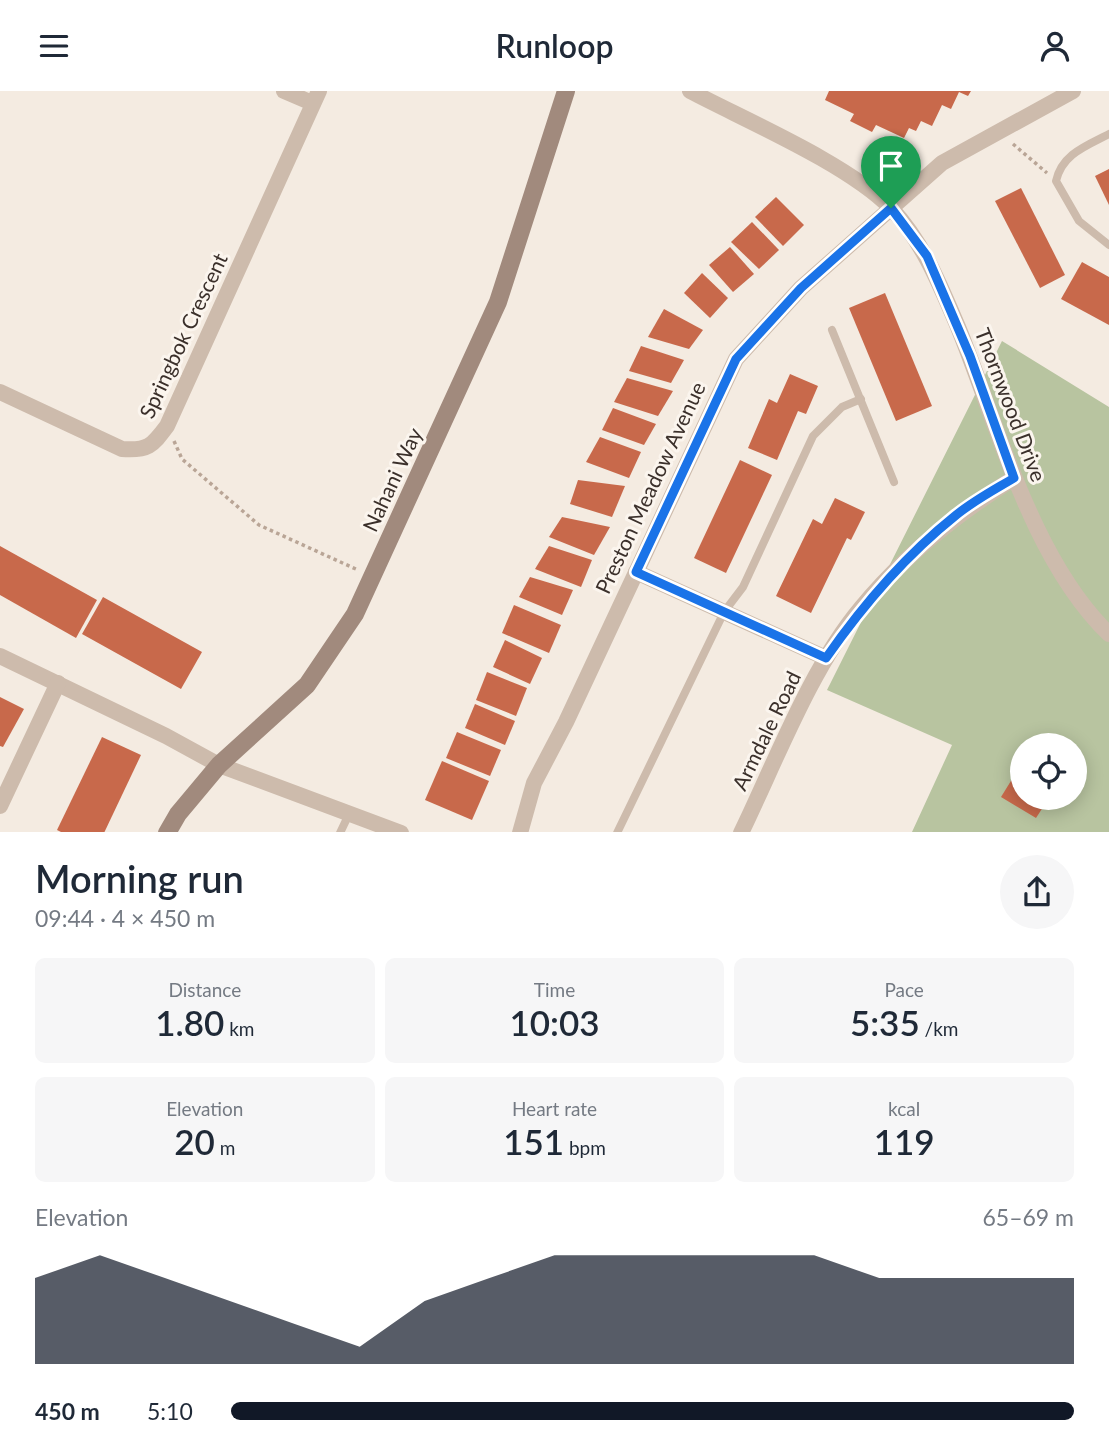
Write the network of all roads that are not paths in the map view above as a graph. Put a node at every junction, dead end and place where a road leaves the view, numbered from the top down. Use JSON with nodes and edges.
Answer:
{"nodes":[{"id":1,"x":284,"y":91,"type":"edge"},
{"id":2,"x":566,"y":91,"type":"edge"},
{"id":3,"x":690,"y":91,"type":"edge"},
{"id":4,"x":1073,"y":91,"type":"edge"},
{"id":5,"x":316,"y":97,"type":"edge"},
{"id":6,"x":1109,"y":134,"type":"edge"},
{"id":7,"x":891,"y":208,"type":"junction"},
{"id":8,"x":1109,"y":245,"type":"edge"},
{"id":9,"x":832,"y":330,"type":"dead end"},
{"id":10,"x":0,"y":393,"type":"edge"},
{"id":11,"x":860,"y":399,"type":"junction"},
{"id":12,"x":1014,"y":478,"type":"junction"},
{"id":13,"x":894,"y":482,"type":"dead end"},
{"id":14,"x":636,"y":572,"type":"junction"},
{"id":15,"x":724,"y":612,"type":"junction"},
{"id":16,"x":1109,"y":633,"type":"edge"},
{"id":17,"x":0,"y":656,"type":"edge"},
{"id":18,"x":826,"y":658,"type":"junction"},
{"id":19,"x":58,"y":683,"type":"junction"},
{"id":20,"x":219,"y":765,"type":"junction"},
{"id":21,"x":0,"y":806,"type":"edge"},
{"id":22,"x":349,"y":814,"type":"junction"},
{"id":23,"x":167,"y":832,"type":"edge"},
{"id":24,"x":340,"y":832,"type":"edge"},
{"id":25,"x":401,"y":832,"type":"edge"},
{"id":26,"x":520,"y":832,"type":"edge"},
{"id":27,"x":617,"y":832,"type":"edge"},
{"id":28,"x":741,"y":832,"type":"edge"}],
"edges":[{"from":1,"to":5,"type":"street"},
{"from":2,"to":20,"type":"street","name":"Nahani Way"},
{"from":3,"to":7,"type":"street","name":"Thornwood Drive"},
{"from":4,"to":7,"type":"street","name":"Preston Meadow Avenue"},
{"from":5,"to":10,"type":"street","name":"Springbok Crescent"},
{"from":6,"to":8,"type":"lane"},
{"from":7,"to":12,"type":"street","name":"Thornwood Drive"},
{"from":7,"to":14,"type":"street","name":"Preston Meadow Avenue"},
{"from":9,"to":11,"type":"lane"},
{"from":11,"to":13,"type":"lane"},
{"from":11,"to":15,"type":"lane"},
{"from":12,"to":16,"type":"street","name":"Thornwood Drive"},
{"from":12,"to":18,"type":"street","name":"Armdale Road"},
{"from":14,"to":15,"type":"street"},
{"from":14,"to":26,"type":"street","name":"Preston Meadow Avenue"},
{"from":15,"to":18,"type":"street"},
{"from":15,"to":27,"type":"lane"},
{"from":17,"to":19,"type":"street"},
{"from":18,"to":28,"type":"street","name":"Armdale Road"},
{"from":19,"to":20,"type":"street"},
{"from":19,"to":21,"type":"street"},
{"from":20,"to":22,"type":"street"},
{"from":20,"to":23,"type":"street","name":"Nahani Way"},
{"from":22,"to":24,"type":"lane"},
{"from":22,"to":25,"type":"street"}]}
